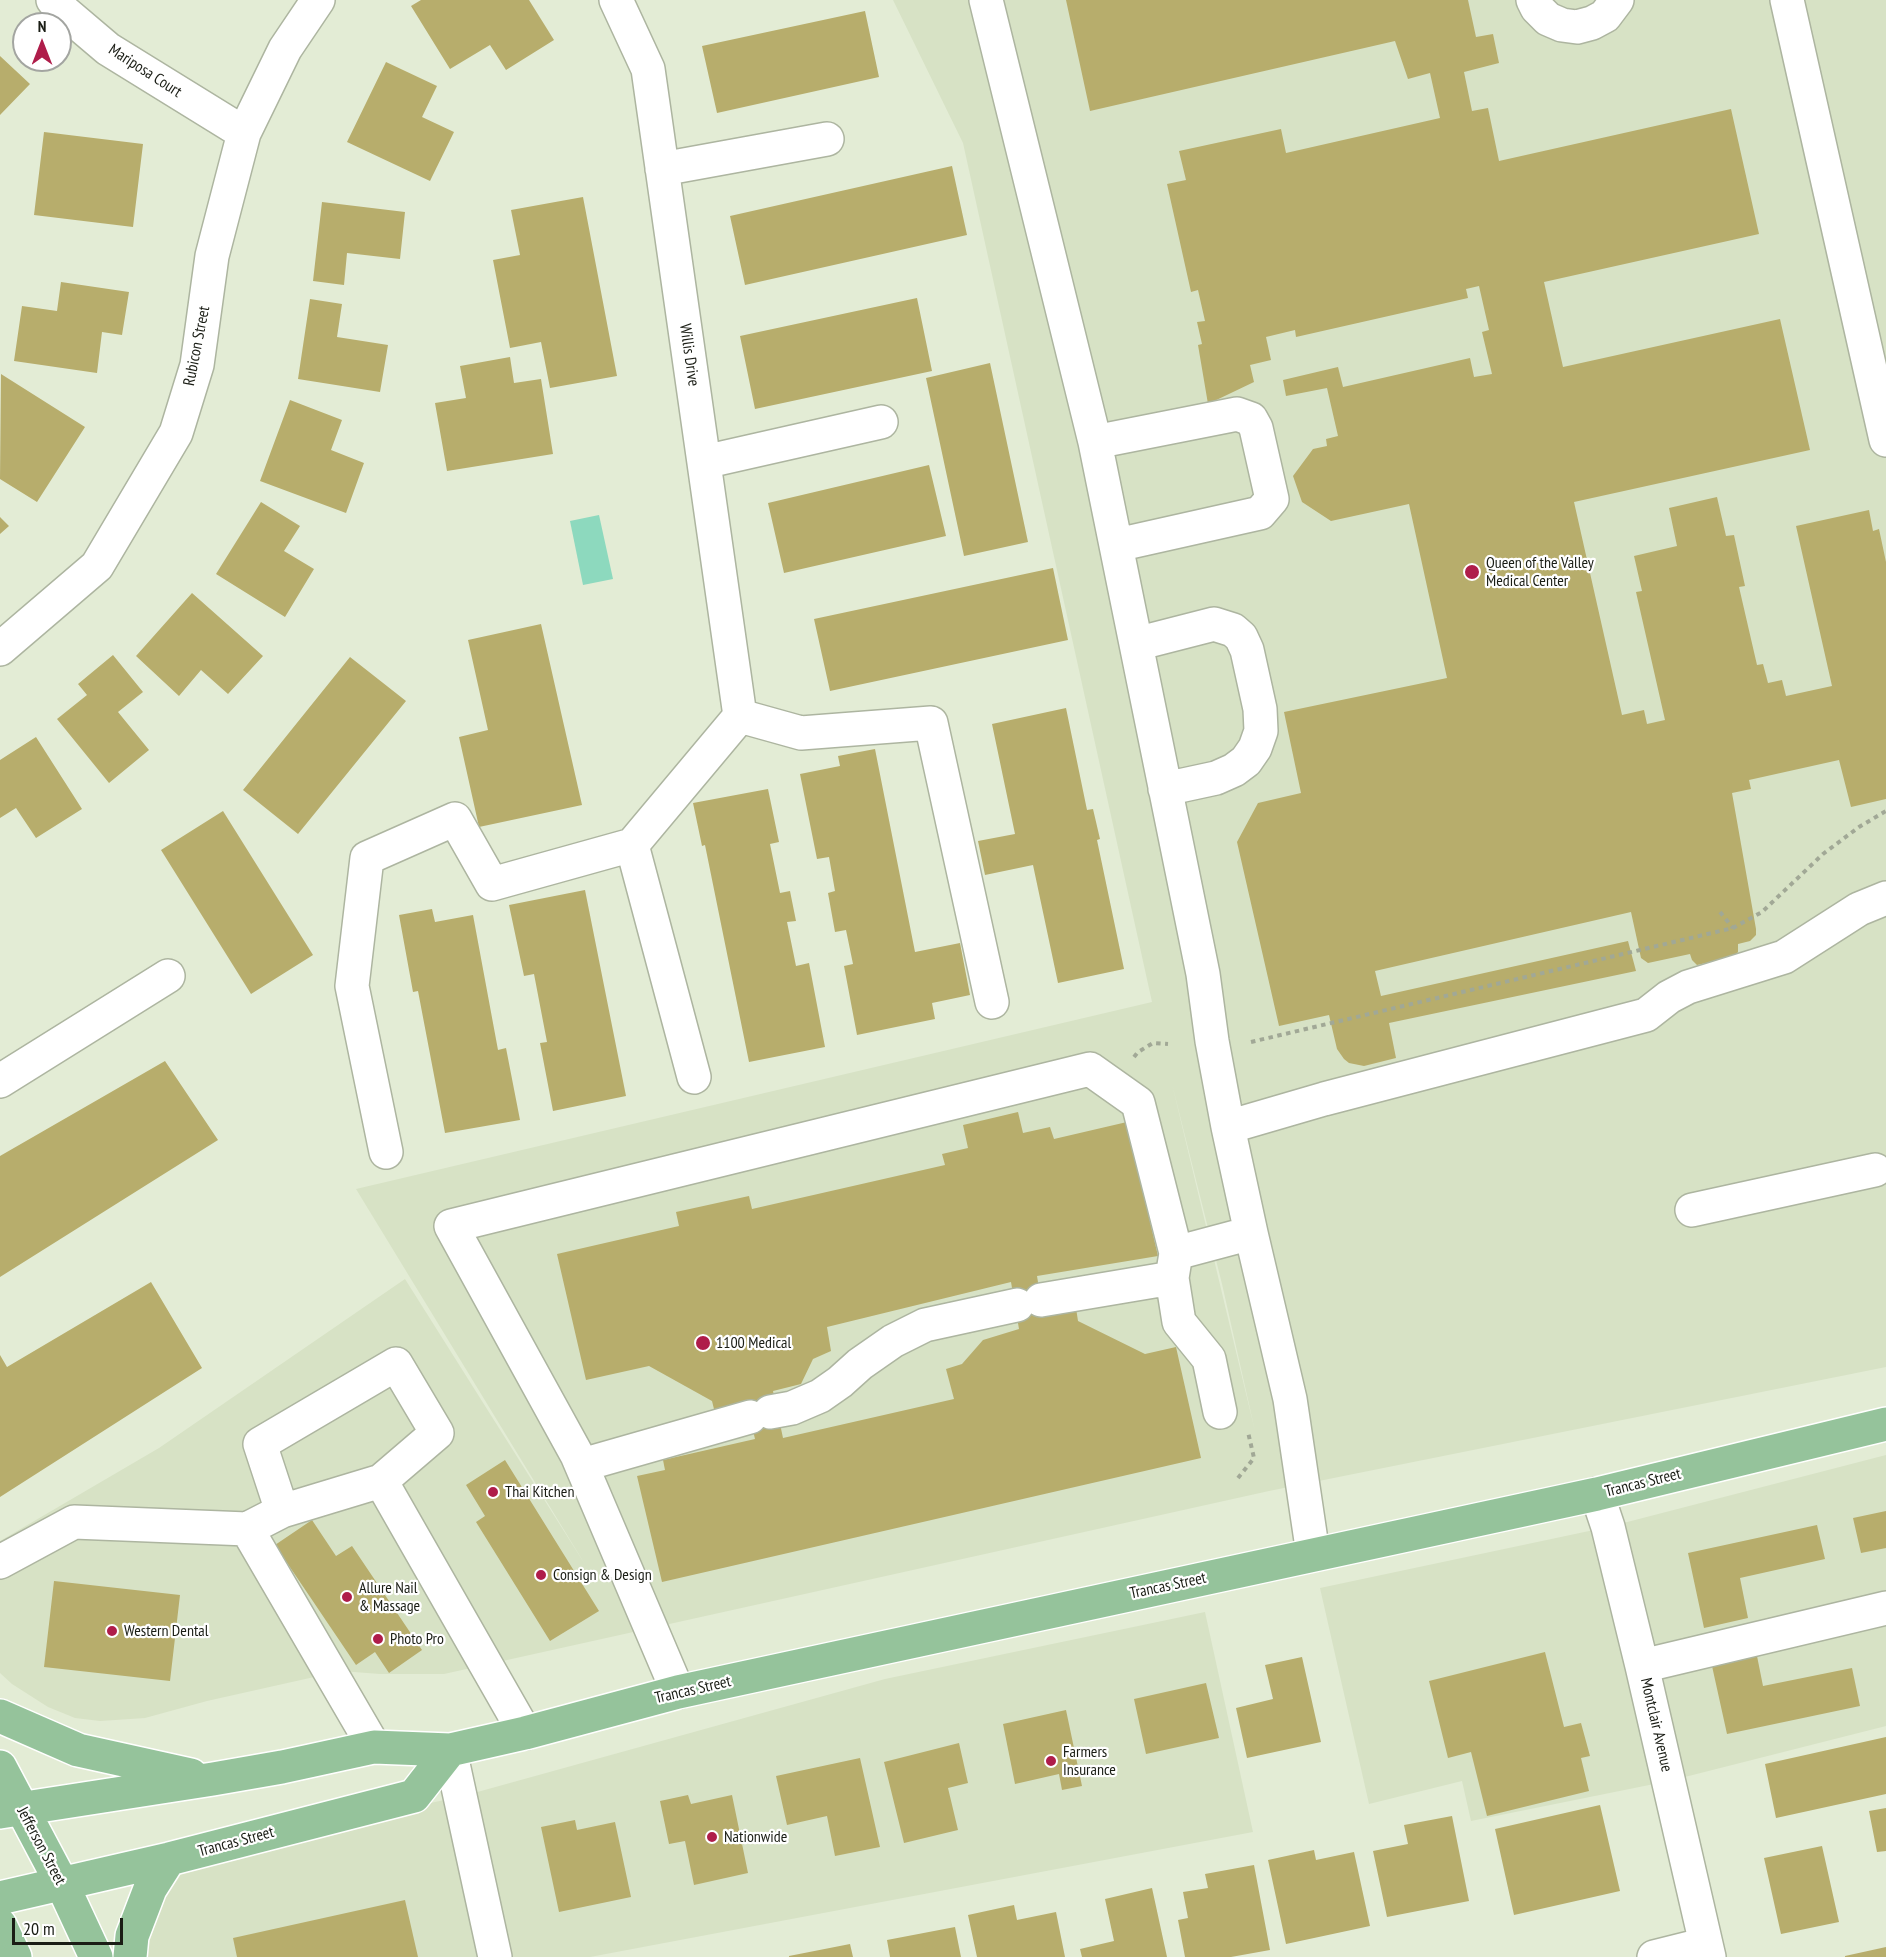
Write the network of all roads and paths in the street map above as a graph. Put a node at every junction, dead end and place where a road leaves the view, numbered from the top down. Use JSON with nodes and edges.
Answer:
{"nodes":[{"id":1,"x":53,"y":0,"type":"edge"},
{"id":2,"x":318,"y":0,"type":"edge"},
{"id":3,"x":616,"y":0,"type":"edge"},
{"id":4,"x":986,"y":0,"type":"edge"},
{"id":5,"x":1533,"y":0,"type":"edge"},
{"id":6,"x":1617,"y":0,"type":"edge"},
{"id":7,"x":1787,"y":0,"type":"edge"},
{"id":8,"x":244,"y":134,"type":"junction"},
{"id":9,"x":827,"y":139,"type":"dead end"},
{"id":10,"x":662,"y":169,"type":"junction"},
{"id":11,"x":880,"y":422,"type":"dead end"},
{"id":12,"x":1886,"y":440,"type":"edge"},
{"id":13,"x":1095,"y":442,"type":"junction"},
{"id":14,"x":704,"y":462,"type":"junction"},
{"id":15,"x":1117,"y":545,"type":"junction"},
{"id":16,"x":1136,"y":644,"type":"junction"},
{"id":17,"x":0,"y":649,"type":"edge"},
{"id":18,"x":740,"y":716,"type":"junction"},
{"id":19,"x":1165,"y":789,"type":"junction"},
{"id":20,"x":1886,"y":811,"type":"edge"},
{"id":21,"x":632,"y":845,"type":"junction"},
{"id":22,"x":1886,"y":898,"type":"edge"},
{"id":23,"x":1720,"y":912,"type":"dead end"},
{"id":24,"x":1733,"y":928,"type":"junction"},
{"id":25,"x":168,"y":976,"type":"dead end"},
{"id":26,"x":992,"y":1002,"type":"dead end"},
{"id":27,"x":1251,"y":1042,"type":"dead end"},
{"id":28,"x":1168,"y":1044,"type":"dead end"},
{"id":29,"x":1130,"y":1061,"type":"dead end"},
{"id":30,"x":694,"y":1077,"type":"dead end"},
{"id":31,"x":0,"y":1081,"type":"edge"},
{"id":32,"x":1228,"y":1127,"type":"junction"},
{"id":33,"x":386,"y":1152,"type":"dead end"},
{"id":34,"x":1875,"y":1170,"type":"dead end"},
{"id":35,"x":1692,"y":1210,"type":"dead end"},
{"id":36,"x":1251,"y":1233,"type":"junction"},
{"id":37,"x":1174,"y":1266,"type":"junction"},
{"id":38,"x":1220,"y":1412,"type":"dead end"},
{"id":39,"x":1886,"y":1424,"type":"edge"},
{"id":40,"x":582,"y":1465,"type":"junction"},
{"id":41,"x":381,"y":1481,"type":"junction"},
{"id":42,"x":1597,"y":1494,"type":"junction"},
{"id":43,"x":282,"y":1511,"type":"junction"},
{"id":44,"x":247,"y":1529,"type":"junction"},
{"id":45,"x":1313,"y":1554,"type":"junction"},
{"id":46,"x":0,"y":1562,"type":"edge"},
{"id":47,"x":1886,"y":1608,"type":"edge"},
{"id":48,"x":1642,"y":1666,"type":"junction"},
{"id":49,"x":678,"y":1692,"type":"junction"},
{"id":50,"x":0,"y":1716,"type":"edge"},
{"id":51,"x":525,"y":1733,"type":"junction"},
{"id":52,"x":374,"y":1747,"type":"junction"},
{"id":53,"x":450,"y":1750,"type":"junction"},
{"id":54,"x":0,"y":1767,"type":"edge"},
{"id":55,"x":213,"y":1779,"type":"junction"},
{"id":56,"x":10,"y":1810,"type":"edge"},
{"id":57,"x":170,"y":1859,"type":"junction"},
{"id":58,"x":62,"y":1884,"type":"junction"},
{"id":59,"x":0,"y":1898,"type":"edge"},
{"id":60,"x":0,"y":1925,"type":"edge"},
{"id":61,"x":1707,"y":1951,"type":"edge"},
{"id":62,"x":15,"y":1957,"type":"edge"},
{"id":63,"x":96,"y":1957,"type":"edge"},
{"id":64,"x":130,"y":1957,"type":"edge"},
{"id":65,"x":495,"y":1957,"type":"edge"},
{"id":66,"x":1654,"y":1957,"type":"edge"}],
"edges":[{"from":1,"to":8,"type":"street","name":"Mariposa Court"},
{"from":2,"to":8,"type":"street","name":"Rubicon Street"},
{"from":3,"to":10,"type":"street","name":"Willis Drive"},
{"from":4,"to":13,"type":"street"},
{"from":5,"to":6,"type":"street"},
{"from":7,"to":12,"type":"street"},
{"from":8,"to":17,"type":"street","name":"Rubicon Street"},
{"from":9,"to":10,"type":"street"},
{"from":10,"to":14,"type":"street","name":"Willis Drive"},
{"from":11,"to":14,"type":"street"},
{"from":13,"to":15,"type":"street"},
{"from":13,"to":15,"type":"street"},
{"from":14,"to":18,"type":"street","name":"Willis Drive"},
{"from":15,"to":16,"type":"street"},
{"from":16,"to":19,"type":"street"},
{"from":16,"to":19,"type":"street"},
{"from":18,"to":21,"type":"street"},
{"from":18,"to":26,"type":"street"},
{"from":19,"to":32,"type":"street"},
{"from":20,"to":24,"type":"path"},
{"from":21,"to":30,"type":"street"},
{"from":21,"to":33,"type":"street"},
{"from":22,"to":32,"type":"street"},
{"from":23,"to":24,"type":"path"},
{"from":24,"to":27,"type":"path"},
{"from":25,"to":31,"type":"street"},
{"from":28,"to":29,"type":"path"},
{"from":32,"to":36,"type":"street"},
{"from":34,"to":35,"type":"street"},
{"from":36,"to":37,"type":"street"},
{"from":36,"to":45,"type":"street"},
{"from":37,"to":38,"type":"street"},
{"from":37,"to":40,"type":"street"},
{"from":37,"to":40,"type":"street"},
{"from":39,"to":42,"type":"main road","name":"Trancas Street"},
{"from":40,"to":49,"type":"street"},
{"from":41,"to":43,"type":"street"},
{"from":41,"to":43,"type":"street"},
{"from":41,"to":51,"type":"street"},
{"from":42,"to":45,"type":"main road","name":"Trancas Street"},
{"from":42,"to":48,"type":"street","name":"Montclair Avenue"},
{"from":43,"to":44,"type":"street"},
{"from":44,"to":46,"type":"street"},
{"from":44,"to":52,"type":"street"},
{"from":45,"to":49,"type":"main road","name":"Trancas Street"},
{"from":47,"to":48,"type":"street"},
{"from":48,"to":61,"type":"street","name":"Montclair Avenue"},
{"from":49,"to":51,"type":"main road","name":"Trancas Street"},
{"from":50,"to":55,"type":"main road"},
{"from":51,"to":53,"type":"main road","name":"Trancas Street"},
{"from":52,"to":53,"type":"main road","name":"Trancas Street"},
{"from":52,"to":55,"type":"main road","name":"Trancas Street"},
{"from":53,"to":57,"type":"main road","name":"Trancas Street"},
{"from":53,"to":65,"type":"street"},
{"from":54,"to":56,"type":"main road","name":"Jefferson Street"},
{"from":55,"to":56,"type":"main road","name":"Trancas Street"},
{"from":56,"to":58,"type":"main road","name":"Jefferson Street"},
{"from":57,"to":58,"type":"main road","name":"Trancas Street"},
{"from":57,"to":64,"type":"main road"},
{"from":58,"to":59,"type":"main road","name":"Trancas Street"},
{"from":58,"to":63,"type":"main road","name":"Jefferson Street"},
{"from":60,"to":62,"type":"main road"},
{"from":61,"to":66,"type":"street"}]}
